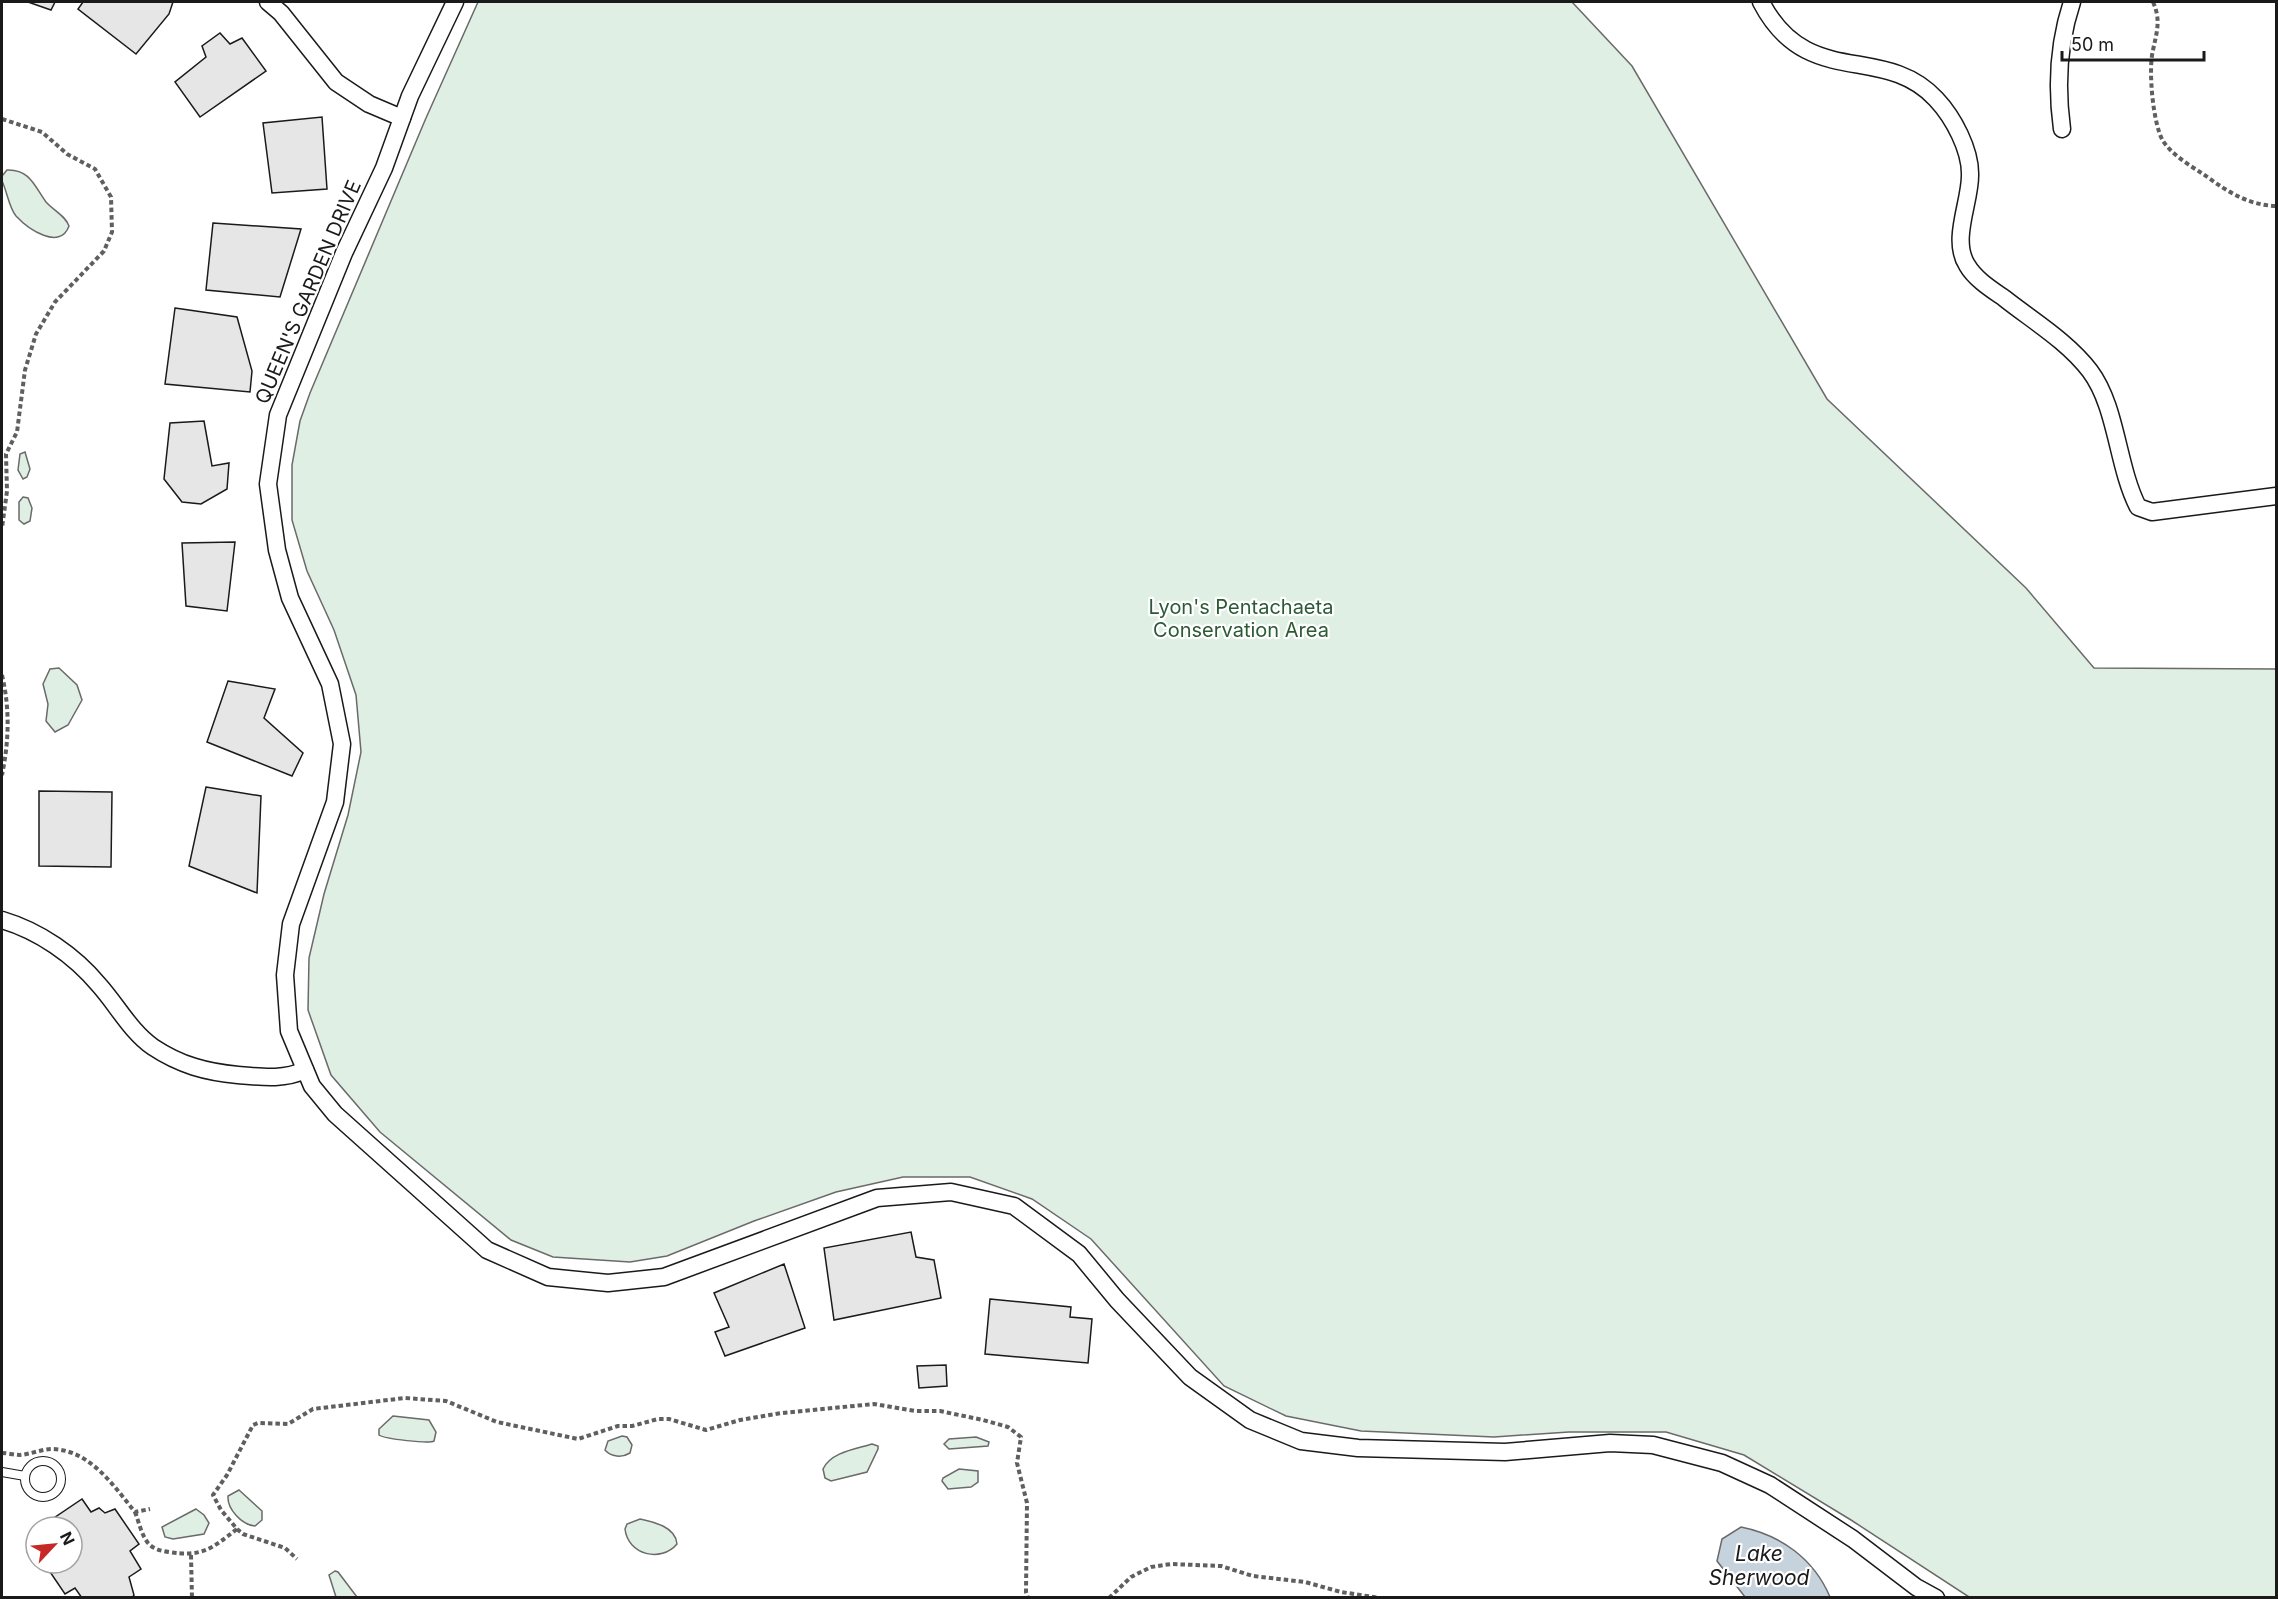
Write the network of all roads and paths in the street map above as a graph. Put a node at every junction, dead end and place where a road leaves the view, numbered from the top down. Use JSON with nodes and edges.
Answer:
{"nodes":[{"id":1,"x":268,"y":2,"type":"edge"},
{"id":2,"x":455,"y":2,"type":"edge"},
{"id":3,"x":1761,"y":2,"type":"edge"},
{"id":4,"x":2072,"y":2,"type":"edge"},
{"id":5,"x":2153,"y":2,"type":"edge"},
{"id":6,"x":402,"y":118,"type":"junction"},
{"id":7,"x":2,"y":119,"type":"edge"},
{"id":8,"x":2062,"y":129,"type":"dead end"},
{"id":9,"x":2277,"y":206,"type":"edge"},
{"id":10,"x":2277,"y":496,"type":"edge"},
{"id":11,"x":2,"y":528,"type":"edge"},
{"id":12,"x":2,"y":675,"type":"edge"},
{"id":13,"x":2,"y":775,"type":"edge"},
{"id":14,"x":2,"y":920,"type":"edge"},
{"id":15,"x":305,"y":1070,"type":"junction"},
{"id":16,"x":2,"y":1452,"type":"edge"},
{"id":17,"x":2,"y":1472,"type":"edge"},
{"id":18,"x":25,"y":1476,"type":"junction"},
{"id":19,"x":150,"y":1509,"type":"dead end"},
{"id":20,"x":135,"y":1512,"type":"junction"},
{"id":21,"x":237,"y":1529,"type":"junction"},
{"id":22,"x":191,"y":1555,"type":"junction"},
{"id":23,"x":297,"y":1559,"type":"dead end"},
{"id":24,"x":192,"y":1598,"type":"edge"},
{"id":25,"x":1028,"y":1598,"type":"edge"},
{"id":26,"x":1108,"y":1598,"type":"edge"},
{"id":27,"x":1380,"y":1598,"type":"edge"},
{"id":28,"x":1936,"y":1598,"type":"edge"}],
"edges":[{"from":1,"to":6,"type":"street"},
{"from":2,"to":6,"type":"street","name":"QUEEN'S GARDEN DRIVE"},
{"from":3,"to":10,"type":"street"},
{"from":4,"to":8,"type":"street"},
{"from":5,"to":9,"type":"path"},
{"from":6,"to":15,"type":"street","name":"QUEEN'S GARDEN DRIVE"},
{"from":7,"to":11,"type":"path"},
{"from":12,"to":13,"type":"path"},
{"from":14,"to":15,"type":"street"},
{"from":15,"to":28,"type":"street","name":"QUEEN'S GARDEN DRIVE"},
{"from":16,"to":20,"type":"path"},
{"from":17,"to":18,"type":"lane"},
{"from":18,"to":18,"type":"lane"},
{"from":19,"to":20,"type":"path"},
{"from":20,"to":22,"type":"path"},
{"from":21,"to":22,"type":"path"},
{"from":21,"to":23,"type":"path"},
{"from":21,"to":25,"type":"path"},
{"from":22,"to":24,"type":"path"},
{"from":26,"to":27,"type":"path"}]}
